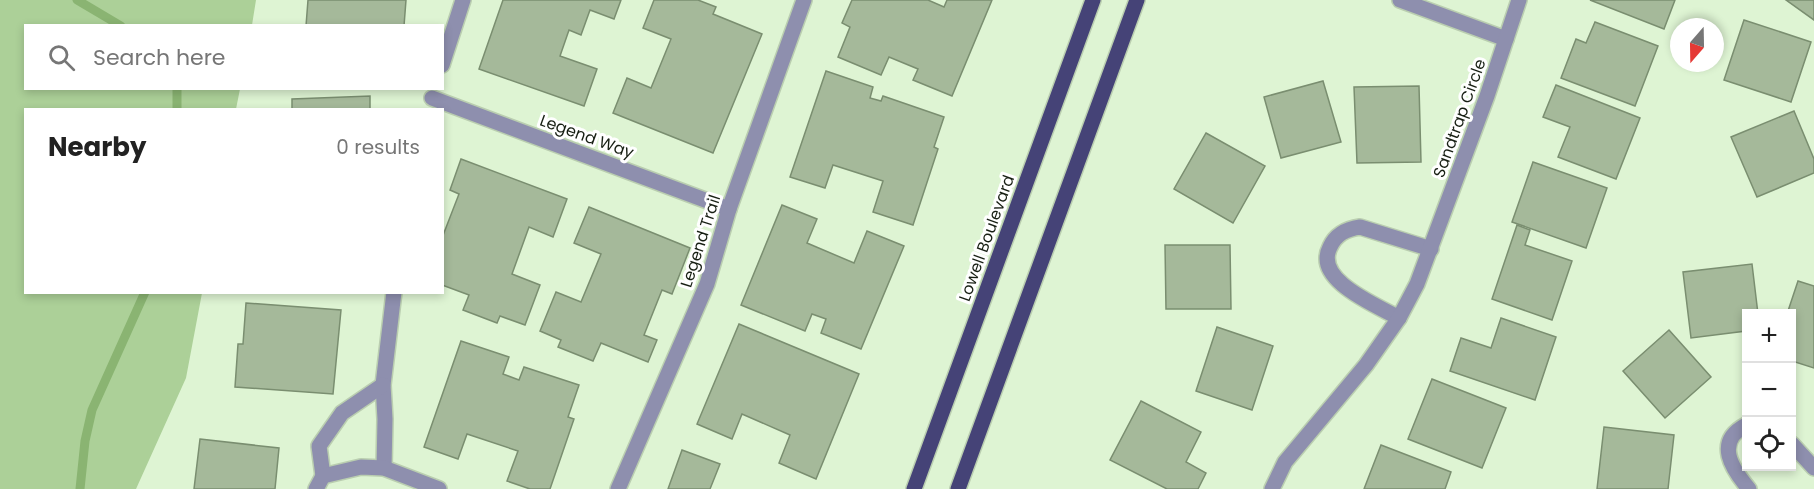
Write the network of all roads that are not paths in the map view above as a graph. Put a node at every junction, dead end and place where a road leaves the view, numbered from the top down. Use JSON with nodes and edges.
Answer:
{"nodes":[{"id":1,"x":463,"y":0,"type":"edge"},
{"id":2,"x":804,"y":0,"type":"edge"},
{"id":3,"x":1093,"y":0,"type":"edge"},
{"id":4,"x":1137,"y":0,"type":"edge"},
{"id":5,"x":1400,"y":0,"type":"edge"},
{"id":6,"x":1520,"y":0,"type":"edge"},
{"id":7,"x":1506,"y":39,"type":"junction"},
{"id":8,"x":444,"y":59,"type":"edge"},
{"id":9,"x":432,"y":99,"type":"edge"},
{"id":10,"x":729,"y":209,"type":"junction"},
{"id":11,"x":1431,"y":249,"type":"junction"},
{"id":12,"x":394,"y":294,"type":"edge"},
{"id":13,"x":1399,"y":318,"type":"junction"},
{"id":14,"x":383,"y":385,"type":"junction"},
{"id":15,"x":1742,"y":428,"type":"edge"},
{"id":16,"x":1796,"y":449,"type":"edge"},
{"id":17,"x":384,"y":468,"type":"junction"},
{"id":18,"x":1814,"y":468,"type":"edge"},
{"id":19,"x":319,"y":482,"type":"edge"},
{"id":20,"x":439,"y":489,"type":"edge"},
{"id":21,"x":618,"y":489,"type":"edge"},
{"id":22,"x":914,"y":489,"type":"edge"},
{"id":23,"x":958,"y":489,"type":"edge"},
{"id":24,"x":1272,"y":489,"type":"edge"},
{"id":25,"x":1749,"y":489,"type":"edge"}],
"edges":[{"from":1,"to":8,"type":"street"},
{"from":2,"to":10,"type":"street","name":"Legend Trail"},
{"from":3,"to":22,"type":"main road","name":"Lowell Boulevard"},
{"from":4,"to":23,"type":"main road"},
{"from":5,"to":7,"type":"street"},
{"from":6,"to":7,"type":"street","name":"Sandtrap Circle"},
{"from":7,"to":11,"type":"street","name":"Sandtrap Circle"},
{"from":9,"to":10,"type":"street","name":"Legend Way"},
{"from":10,"to":21,"type":"street","name":"Legend Trail"},
{"from":11,"to":13,"type":"street","name":"Sandtrap Circle"},
{"from":11,"to":13,"type":"street"},
{"from":12,"to":14,"type":"street"},
{"from":13,"to":24,"type":"street","name":"Sandtrap Circle"},
{"from":14,"to":17,"type":"street"},
{"from":14,"to":19,"type":"street"},
{"from":15,"to":25,"type":"street"},
{"from":16,"to":18,"type":"street"},
{"from":17,"to":19,"type":"street"},
{"from":17,"to":20,"type":"street"}]}
